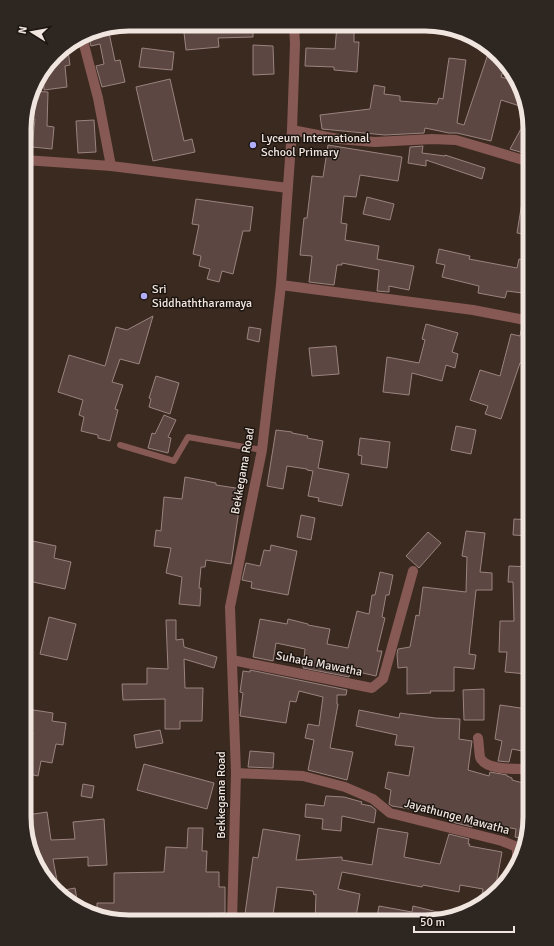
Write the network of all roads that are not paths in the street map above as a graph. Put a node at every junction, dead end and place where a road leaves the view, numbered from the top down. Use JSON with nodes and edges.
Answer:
{"nodes":[{"id":1,"x":294,"y":31,"type":"edge"},
{"id":2,"x":84,"y":42,"type":"edge"},
{"id":3,"x":292,"y":130,"type":"junction"},
{"id":4,"x":31,"y":160,"type":"edge"},
{"id":5,"x":523,"y":160,"type":"edge"},
{"id":6,"x":111,"y":166,"type":"junction"},
{"id":7,"x":288,"y":188,"type":"junction"},
{"id":8,"x":281,"y":284,"type":"junction"},
{"id":9,"x":523,"y":320,"type":"edge"},
{"id":10,"x":120,"y":445,"type":"dead end"},
{"id":11,"x":262,"y":450,"type":"junction"},
{"id":12,"x":412,"y":571,"type":"dead end"},
{"id":13,"x":232,"y":660,"type":"junction"},
{"id":14,"x":478,"y":738,"type":"dead end"},
{"id":15,"x":523,"y":769,"type":"edge"},
{"id":16,"x":236,"y":773,"type":"junction"},
{"id":17,"x":518,"y":851,"type":"edge"},
{"id":18,"x":232,"y":915,"type":"edge"}],
"edges":[{"from":1,"to":3,"type":"street","name":"Bekkegama Road"},
{"from":2,"to":6,"type":"street"},
{"from":3,"to":5,"type":"street"},
{"from":3,"to":7,"type":"street","name":"Bekkegama Road"},
{"from":4,"to":6,"type":"street"},
{"from":6,"to":7,"type":"street"},
{"from":7,"to":8,"type":"street","name":"Bekkegama Road"},
{"from":8,"to":9,"type":"street"},
{"from":8,"to":11,"type":"street","name":"Bekkegama Road"},
{"from":10,"to":11,"type":"lane"},
{"from":11,"to":13,"type":"street","name":"Bekkegama Road"},
{"from":12,"to":13,"type":"street","name":"Suhada Mawatha"},
{"from":13,"to":16,"type":"street","name":"Bekkegama Road"},
{"from":14,"to":15,"type":"street"},
{"from":16,"to":17,"type":"street","name":"Jayathunge Mawatha"},
{"from":16,"to":18,"type":"street","name":"Bekkegama Road"}]}
